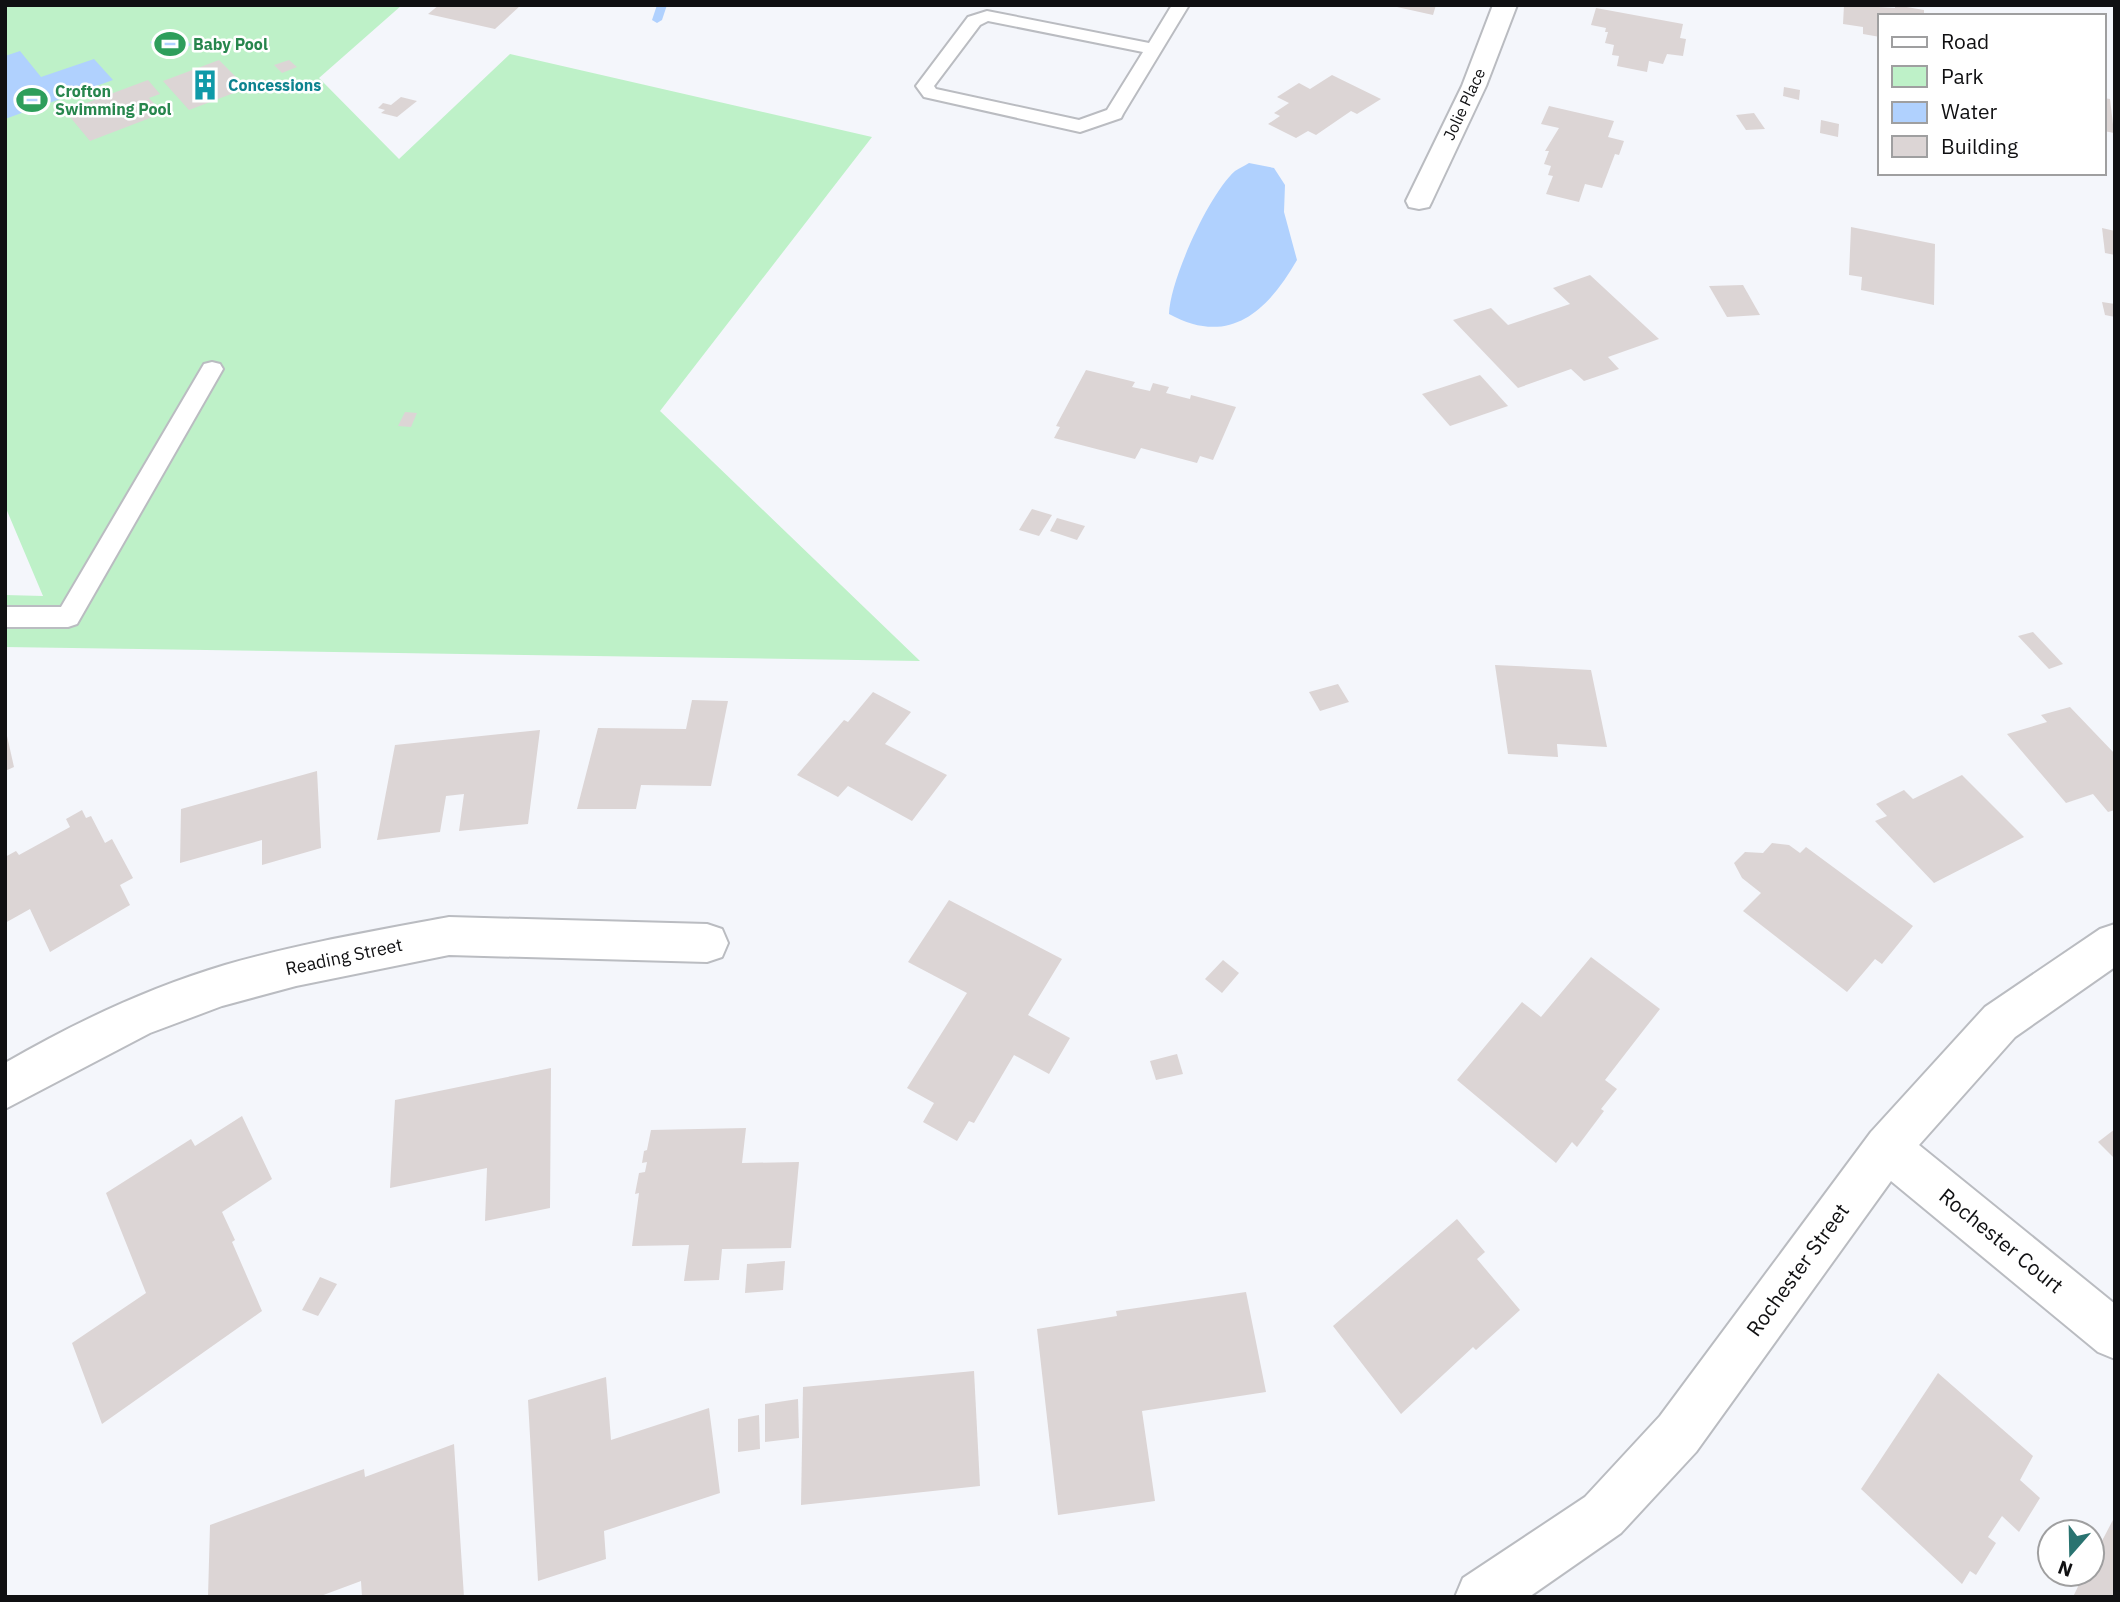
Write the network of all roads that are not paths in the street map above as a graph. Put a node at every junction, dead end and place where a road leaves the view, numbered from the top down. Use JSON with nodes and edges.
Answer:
{"nodes":[{"id":1,"x":1181,"y":5,"type":"edge"},
{"id":2,"x":1505,"y":5,"type":"edge"},
{"id":3,"x":1154,"y":49,"type":"junction"},
{"id":4,"x":1419,"y":201,"type":"dead end"},
{"id":5,"x":212,"y":369,"type":"dead end"},
{"id":6,"x":5,"y":617,"type":"edge"},
{"id":7,"x":707,"y":943,"type":"dead end"},
{"id":8,"x":2115,"y":943,"type":"edge"},
{"id":9,"x":5,"y":1087,"type":"edge"},
{"id":10,"x":1887,"y":1148,"type":"junction"},
{"id":11,"x":2115,"y":1335,"type":"edge"},
{"id":12,"x":1482,"y":1597,"type":"edge"}],
"edges":[{"from":1,"to":3,"type":"lane"},
{"from":2,"to":4,"type":"street","name":"Jolie Place"},
{"from":3,"to":3,"type":"lane"},
{"from":5,"to":6,"type":"lane"},
{"from":7,"to":9,"type":"street","name":"Reading Street"},
{"from":8,"to":10,"type":"street","name":"Rochester Street"},
{"from":10,"to":11,"type":"street","name":"Rochester Court"},
{"from":10,"to":12,"type":"street","name":"Rochester Street"}]}
